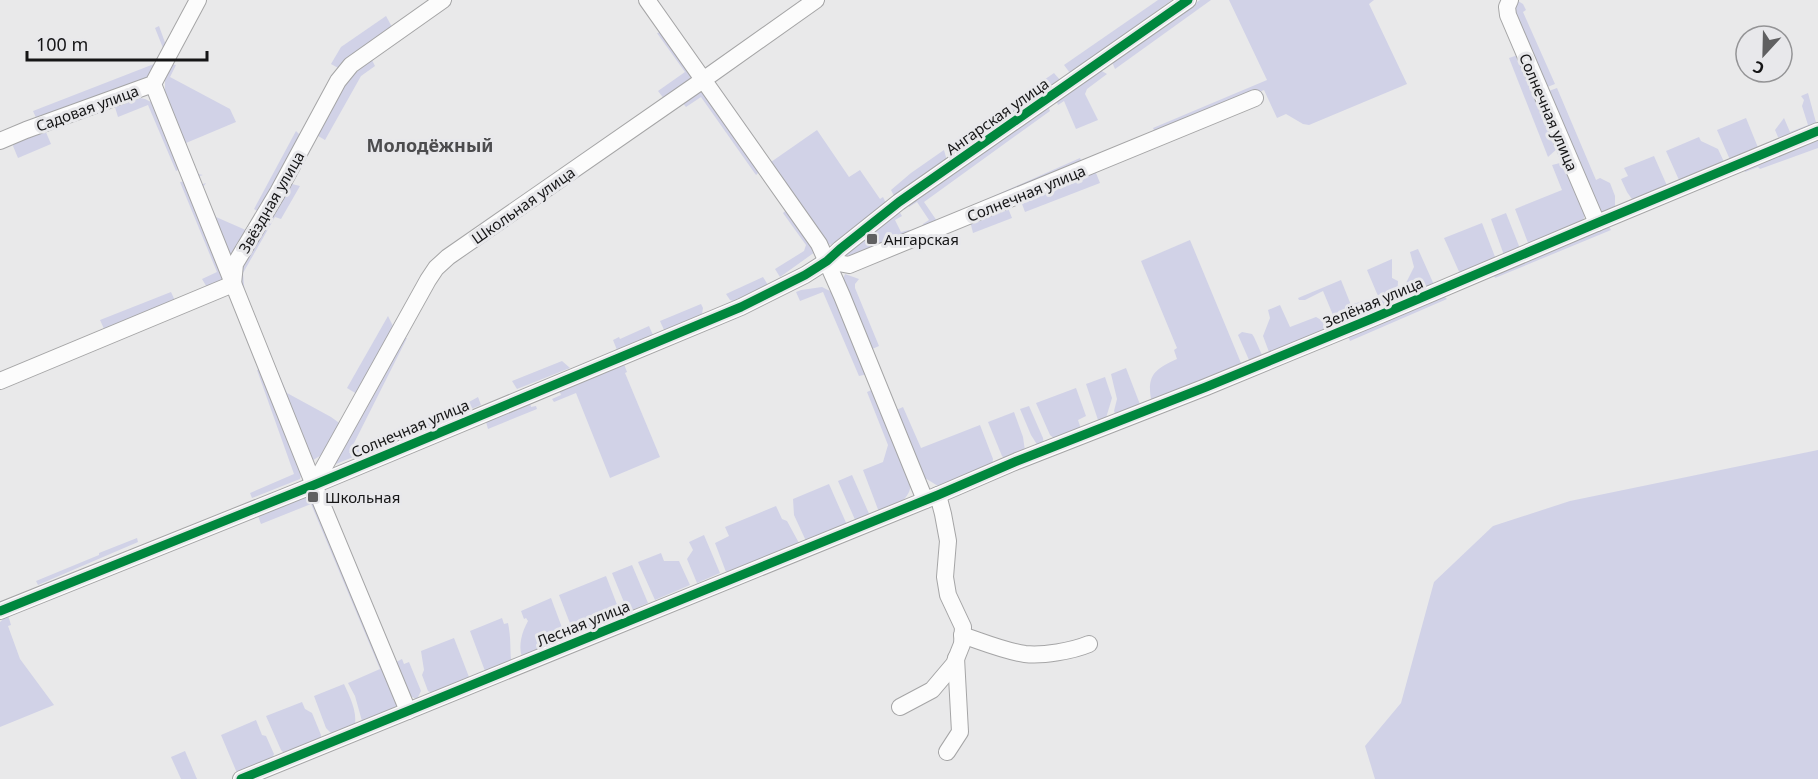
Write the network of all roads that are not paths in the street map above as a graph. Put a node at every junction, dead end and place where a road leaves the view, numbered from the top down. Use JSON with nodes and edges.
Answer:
{"nodes":[{"id":1,"x":198,"y":0,"type":"edge"},
{"id":2,"x":443,"y":0,"type":"edge"},
{"id":3,"x":647,"y":0,"type":"edge"},
{"id":4,"x":816,"y":0,"type":"edge"},
{"id":5,"x":1188,"y":0,"type":"edge"},
{"id":6,"x":1510,"y":0,"type":"edge"},
{"id":7,"x":703,"y":80,"type":"junction"},
{"id":8,"x":153,"y":84,"type":"junction"},
{"id":9,"x":1255,"y":98,"type":"dead end"},
{"id":10,"x":1818,"y":131,"type":"edge"},
{"id":11,"x":0,"y":141,"type":"edge"},
{"id":12,"x":1596,"y":223,"type":"junction"},
{"id":13,"x":827,"y":261,"type":"junction"},
{"id":14,"x":233,"y":284,"type":"junction"},
{"id":15,"x":0,"y":381,"type":"edge"},
{"id":16,"x":314,"y":485,"type":"junction"},
{"id":17,"x":931,"y":498,"type":"junction"},
{"id":18,"x":0,"y":611,"type":"edge"},
{"id":19,"x":962,"y":635,"type":"junction"},
{"id":20,"x":1089,"y":645,"type":"dead end"},
{"id":21,"x":956,"y":658,"type":"junction"},
{"id":22,"x":900,"y":707,"type":"dead end"},
{"id":23,"x":408,"y":711,"type":"junction"},
{"id":24,"x":947,"y":752,"type":"dead end"},
{"id":25,"x":241,"y":779,"type":"edge"}],
"edges":[{"from":1,"to":8,"type":"street","name":"Садовая улица"},
{"from":2,"to":14,"type":"street","name":"Звёздная улица"},
{"from":3,"to":7,"type":"street"},
{"from":4,"to":7,"type":"street","name":"Школьная улица"},
{"from":5,"to":13,"type":"street","name":"Ангарская улица"},
{"from":6,"to":12,"type":"street","name":"Солнечная улица"},
{"from":7,"to":13,"type":"street"},
{"from":7,"to":16,"type":"street","name":"Школьная улица"},
{"from":8,"to":11,"type":"street","name":"Садовая улица"},
{"from":8,"to":14,"type":"street"},
{"from":9,"to":13,"type":"street","name":"Солнечная улица"},
{"from":10,"to":12,"type":"street","name":"Зелёная улица"},
{"from":12,"to":17,"type":"street","name":"Зелёная улица"},
{"from":13,"to":16,"type":"street","name":"Солнечная улица"},
{"from":13,"to":17,"type":"street"},
{"from":14,"to":15,"type":"street"},
{"from":14,"to":16,"type":"street"},
{"from":16,"to":18,"type":"street","name":"Солнечная улица"},
{"from":16,"to":23,"type":"street"},
{"from":17,"to":19,"type":"street"},
{"from":17,"to":23,"type":"street","name":"Лесная улица"},
{"from":19,"to":20,"type":"street"},
{"from":19,"to":21,"type":"street"},
{"from":21,"to":22,"type":"street"},
{"from":21,"to":24,"type":"street"},
{"from":23,"to":25,"type":"street","name":"Лесная улица"}]}
